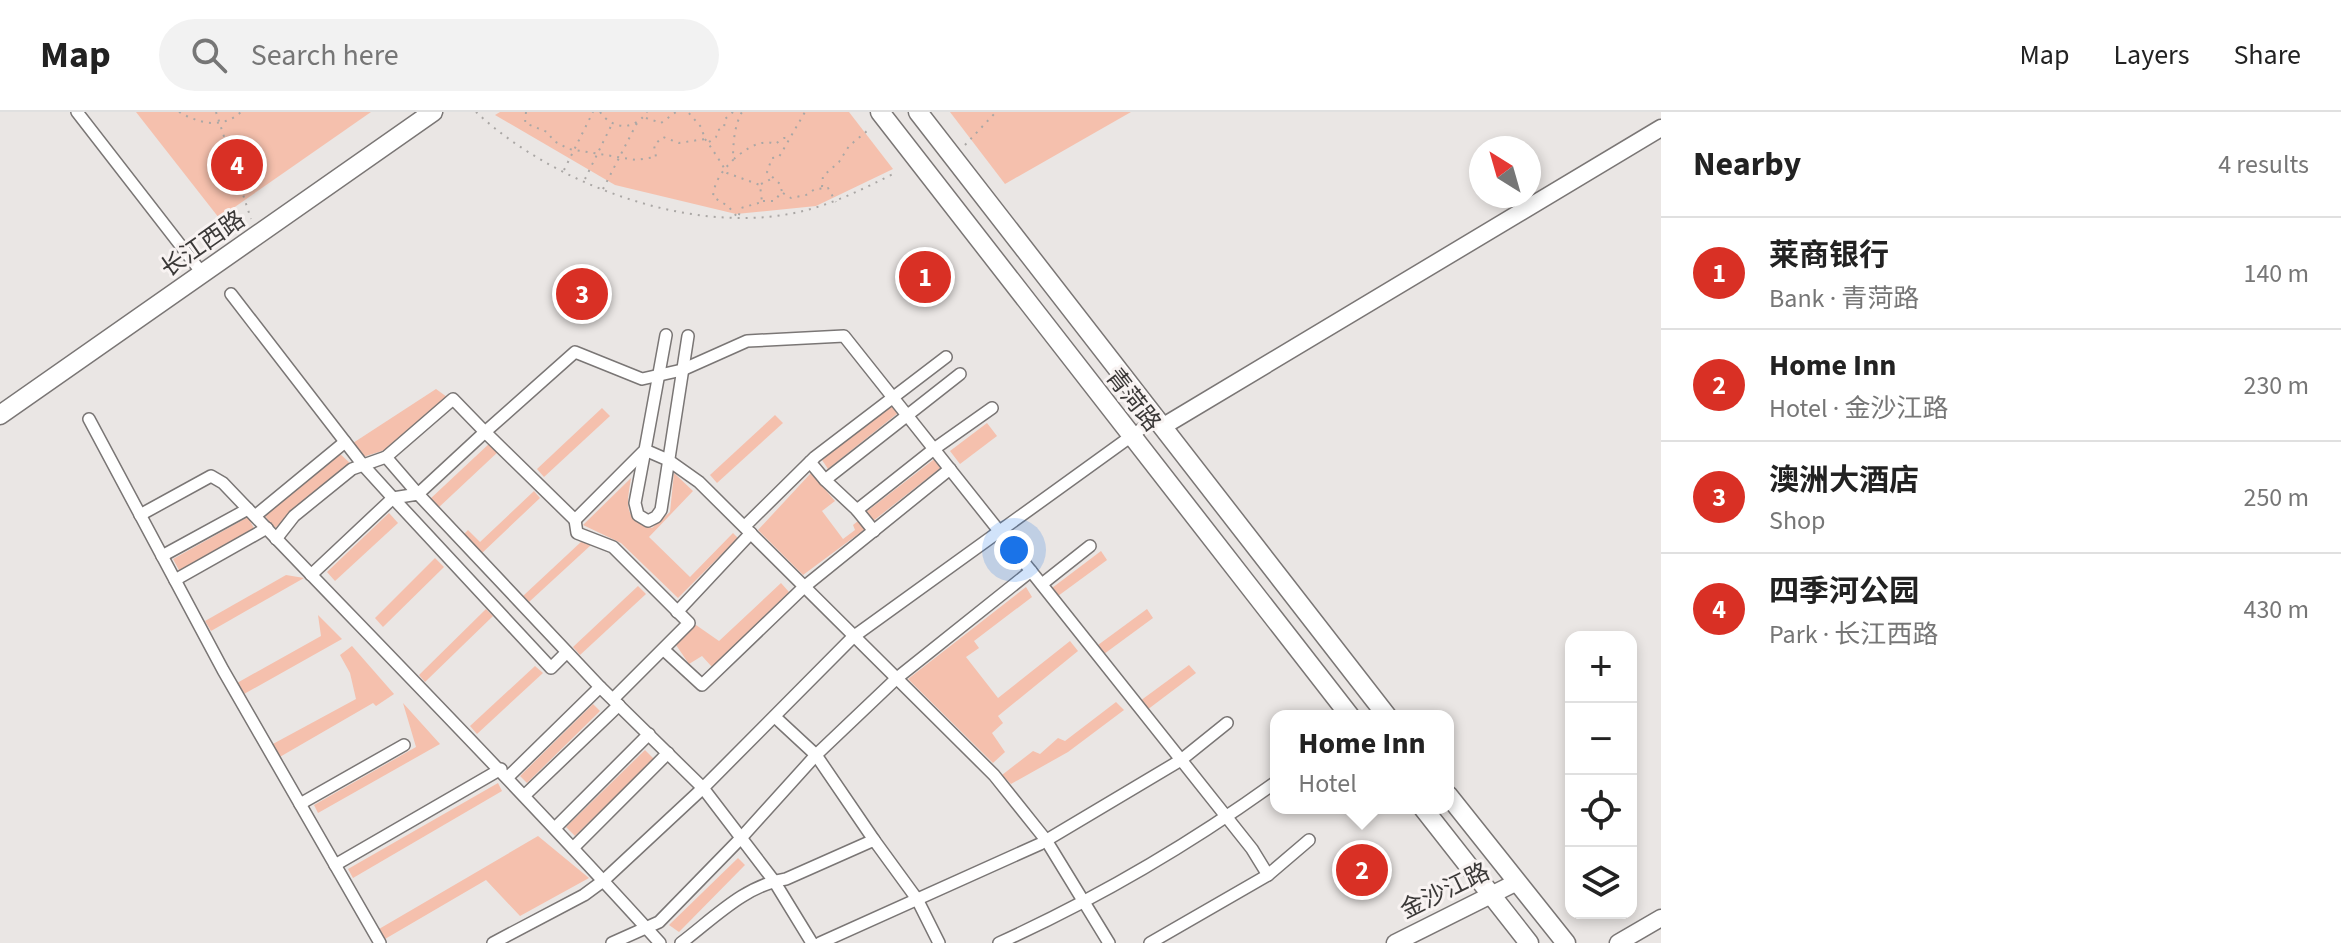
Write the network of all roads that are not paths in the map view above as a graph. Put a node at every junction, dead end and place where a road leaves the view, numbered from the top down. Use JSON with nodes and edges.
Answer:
{"nodes":[{"id":1,"x":77,"y":112,"type":"edge"},
{"id":2,"x":433,"y":112,"type":"edge"},
{"id":3,"x":880,"y":112,"type":"edge"},
{"id":4,"x":918,"y":112,"type":"edge"},
{"id":5,"x":1661,"y":128,"type":"edge"},
{"id":6,"x":202,"y":273,"type":"junction"},
{"id":7,"x":231,"y":294,"type":"dead end"},
{"id":8,"x":666,"y":335,"type":"dead end"},
{"id":9,"x":688,"y":336,"type":"dead end"},
{"id":10,"x":946,"y":357,"type":"dead end"},
{"id":11,"x":682,"y":370,"type":"junction"},
{"id":12,"x":960,"y":374,"type":"dead end"},
{"id":13,"x":657,"y":376,"type":"junction"},
{"id":14,"x":892,"y":396,"type":"junction"},
{"id":15,"x":992,"y":408,"type":"dead end"},
{"id":16,"x":906,"y":413,"type":"junction"},
{"id":17,"x":0,"y":415,"type":"edge"},
{"id":18,"x":89,"y":419,"type":"dead end"},
{"id":19,"x":1158,"y":423,"type":"junction"},
{"id":20,"x":485,"y":432,"type":"junction"},
{"id":21,"x":1131,"y":437,"type":"junction"},
{"id":22,"x":345,"y":442,"type":"junction"},
{"id":23,"x":934,"y":449,"type":"junction"},
{"id":24,"x":645,"y":450,"type":"junction"},
{"id":25,"x":386,"y":457,"type":"junction"},
{"id":26,"x":668,"y":460,"type":"junction"},
{"id":27,"x":810,"y":462,"type":"junction"},
{"id":28,"x":363,"y":465,"type":"junction"},
{"id":29,"x":950,"y":469,"type":"junction"},
{"id":30,"x":825,"y":480,"type":"junction"},
{"id":31,"x":418,"y":494,"type":"junction"},
{"id":32,"x":393,"y":498,"type":"junction"},
{"id":33,"x":857,"y":510,"type":"junction"},
{"id":34,"x":252,"y":513,"type":"junction"},
{"id":35,"x":140,"y":515,"type":"junction"},
{"id":36,"x":575,"y":520,"type":"junction"},
{"id":37,"x":267,"y":528,"type":"junction"},
{"id":38,"x":748,"y":530,"type":"junction"},
{"id":39,"x":874,"y":531,"type":"junction"},
{"id":40,"x":1000,"y":531,"type":"junction"},
{"id":41,"x":276,"y":539,"type":"junction"},
{"id":42,"x":1090,"y":546,"type":"dead end"},
{"id":43,"x":162,"y":556,"type":"junction"},
{"id":44,"x":1031,"y":571,"type":"junction"},
{"id":45,"x":311,"y":575,"type":"junction"},
{"id":46,"x":175,"y":580,"type":"junction"},
{"id":47,"x":1042,"y":584,"type":"junction"},
{"id":48,"x":804,"y":587,"type":"junction"},
{"id":49,"x":677,"y":612,"type":"junction"},
{"id":50,"x":853,"y":637,"type":"junction"},
{"id":51,"x":664,"y":650,"type":"junction"},
{"id":52,"x":567,"y":652,"type":"junction"},
{"id":53,"x":897,"y":678,"type":"junction"},
{"id":54,"x":600,"y":687,"type":"junction"},
{"id":55,"x":616,"y":702,"type":"junction"},
{"id":56,"x":1345,"y":710,"type":"edge"},
{"id":57,"x":1382,"y":710,"type":"edge"},
{"id":58,"x":775,"y":717,"type":"junction"},
{"id":59,"x":1227,"y":723,"type":"dead end"},
{"id":60,"x":649,"y":734,"type":"junction"},
{"id":61,"x":404,"y":745,"type":"dead end"},
{"id":62,"x":668,"y":753,"type":"junction"},
{"id":63,"x":816,"y":755,"type":"junction"},
{"id":64,"x":1181,"y":760,"type":"junction"},
{"id":65,"x":504,"y":773,"type":"junction"},
{"id":66,"x":1270,"y":786,"type":"edge"},
{"id":67,"x":703,"y":788,"type":"junction"},
{"id":68,"x":525,"y":795,"type":"junction"},
{"id":69,"x":1454,"y":803,"type":"edge"},
{"id":70,"x":300,"y":804,"type":"junction"},
{"id":71,"x":1428,"y":814,"type":"edge"},
{"id":72,"x":1227,"y":818,"type":"junction"},
{"id":73,"x":555,"y":828,"type":"junction"},
{"id":74,"x":741,"y":838,"type":"junction"},
{"id":75,"x":874,"y":840,"type":"junction"},
{"id":76,"x":1046,"y":840,"type":"junction"},
{"id":77,"x":1309,"y":840,"type":"dead end"},
{"id":78,"x":573,"y":848,"type":"junction"},
{"id":79,"x":335,"y":865,"type":"junction"},
{"id":80,"x":1268,"y":875,"type":"junction"},
{"id":81,"x":603,"y":881,"type":"junction"},
{"id":82,"x":774,"y":881,"type":"junction"},
{"id":83,"x":1517,"y":882,"type":"junction"},
{"id":84,"x":1491,"y":895,"type":"junction"},
{"id":85,"x":917,"y":899,"type":"junction"},
{"id":86,"x":1084,"y":902,"type":"junction"},
{"id":87,"x":1661,"y":918,"type":"edge"},
{"id":88,"x":645,"y":926,"type":"junction"},
{"id":89,"x":515,"y":938,"type":"edge"},
{"id":90,"x":380,"y":943,"type":"edge"},
{"id":91,"x":493,"y":943,"type":"edge"},
{"id":92,"x":612,"y":943,"type":"edge"},
{"id":93,"x":660,"y":943,"type":"edge"},
{"id":94,"x":681,"y":943,"type":"edge"},
{"id":95,"x":812,"y":943,"type":"edge"},
{"id":96,"x":820,"y":943,"type":"edge"},
{"id":97,"x":939,"y":943,"type":"edge"},
{"id":98,"x":999,"y":943,"type":"edge"},
{"id":99,"x":1109,"y":943,"type":"edge"},
{"id":100,"x":1150,"y":943,"type":"edge"},
{"id":101,"x":1395,"y":943,"type":"edge"},
{"id":102,"x":1529,"y":943,"type":"edge"},
{"id":103,"x":1566,"y":943,"type":"edge"},
{"id":104,"x":1618,"y":943,"type":"edge"}],
"edges":[{"from":1,"to":6,"type":"street"},
{"from":2,"to":6,"type":"main road","name":"长江西路"},
{"from":3,"to":21,"type":"main road","name":"青菏路"},
{"from":4,"to":19,"type":"main road","name":"青菏路"},
{"from":5,"to":19,"type":"street"},
{"from":6,"to":17,"type":"main road","name":"长江西路"},
{"from":7,"to":22,"type":"street"},
{"from":8,"to":13,"type":"street"},
{"from":9,"to":11,"type":"street"},
{"from":10,"to":14,"type":"street"},
{"from":11,"to":13,"type":"street"},
{"from":11,"to":14,"type":"street"},
{"from":11,"to":26,"type":"street"},
{"from":12,"to":16,"type":"street"},
{"from":13,"to":20,"type":"street"},
{"from":13,"to":24,"type":"street"},
{"from":14,"to":16,"type":"street"},
{"from":14,"to":27,"type":"street"},
{"from":15,"to":23,"type":"street"},
{"from":16,"to":23,"type":"street"},
{"from":16,"to":30,"type":"street"},
{"from":18,"to":35,"type":"street"},
{"from":19,"to":21,"type":"street"},
{"from":19,"to":57,"type":"main road","name":"青菏路"},
{"from":20,"to":25,"type":"street"},
{"from":20,"to":31,"type":"street"},
{"from":20,"to":36,"type":"street"},
{"from":21,"to":40,"type":"street"},
{"from":21,"to":56,"type":"main road","name":"青菏路"},
{"from":22,"to":28,"type":"street"},
{"from":22,"to":34,"type":"street"},
{"from":23,"to":29,"type":"street"},
{"from":23,"to":33,"type":"street"},
{"from":24,"to":26,"type":"street"},
{"from":24,"to":26,"type":"street"},
{"from":24,"to":36,"type":"street"},
{"from":25,"to":28,"type":"street"},
{"from":25,"to":31,"type":"street"},
{"from":26,"to":38,"type":"street"},
{"from":27,"to":30,"type":"street"},
{"from":27,"to":38,"type":"street"},
{"from":28,"to":32,"type":"street"},
{"from":28,"to":41,"type":"street"},
{"from":29,"to":39,"type":"street"},
{"from":29,"to":40,"type":"street"},
{"from":30,"to":33,"type":"street"},
{"from":31,"to":32,"type":"street"},
{"from":31,"to":52,"type":"street"},
{"from":32,"to":45,"type":"street"},
{"from":32,"to":52,"type":"street"},
{"from":33,"to":39,"type":"street"},
{"from":34,"to":35,"type":"street"},
{"from":34,"to":37,"type":"street"},
{"from":34,"to":43,"type":"street"},
{"from":35,"to":43,"type":"street"},
{"from":36,"to":49,"type":"street"},
{"from":37,"to":41,"type":"street"},
{"from":37,"to":46,"type":"street"},
{"from":38,"to":48,"type":"street"},
{"from":38,"to":49,"type":"street"},
{"from":39,"to":48,"type":"street"},
{"from":40,"to":44,"type":"street"},
{"from":40,"to":50,"type":"street"},
{"from":41,"to":45,"type":"street"},
{"from":42,"to":47,"type":"street"},
{"from":43,"to":46,"type":"street"},
{"from":44,"to":47,"type":"street"},
{"from":44,"to":53,"type":"street"},
{"from":45,"to":65,"type":"street"},
{"from":46,"to":70,"type":"street"},
{"from":47,"to":64,"type":"street"},
{"from":48,"to":50,"type":"street"},
{"from":48,"to":51,"type":"street"},
{"from":49,"to":51,"type":"street"},
{"from":50,"to":53,"type":"street"},
{"from":50,"to":58,"type":"street"},
{"from":51,"to":55,"type":"street"},
{"from":52,"to":54,"type":"street"},
{"from":53,"to":63,"type":"street"},
{"from":53,"to":76,"type":"street"},
{"from":54,"to":55,"type":"street"},
{"from":54,"to":65,"type":"street"},
{"from":55,"to":60,"type":"street"},
{"from":55,"to":68,"type":"street"},
{"from":58,"to":63,"type":"street"},
{"from":58,"to":67,"type":"street"},
{"from":59,"to":64,"type":"street"},
{"from":60,"to":62,"type":"street"},
{"from":60,"to":73,"type":"street"},
{"from":61,"to":70,"type":"street"},
{"from":62,"to":67,"type":"street"},
{"from":62,"to":78,"type":"street"},
{"from":63,"to":74,"type":"street"},
{"from":63,"to":75,"type":"street"},
{"from":64,"to":72,"type":"street"},
{"from":64,"to":76,"type":"street"},
{"from":65,"to":68,"type":"street"},
{"from":65,"to":79,"type":"street"},
{"from":66,"to":72,"type":"street"},
{"from":67,"to":74,"type":"street"},
{"from":67,"to":81,"type":"street"},
{"from":68,"to":73,"type":"street"},
{"from":69,"to":83,"type":"main road"},
{"from":70,"to":79,"type":"street"},
{"from":71,"to":84,"type":"main road"},
{"from":72,"to":80,"type":"street"},
{"from":72,"to":86,"type":"street"},
{"from":73,"to":78,"type":"street"},
{"from":74,"to":82,"type":"street"},
{"from":74,"to":88,"type":"street"},
{"from":75,"to":82,"type":"street"},
{"from":75,"to":85,"type":"street"},
{"from":76,"to":85,"type":"street"},
{"from":76,"to":86,"type":"street"},
{"from":77,"to":80,"type":"street"},
{"from":78,"to":81,"type":"street"},
{"from":79,"to":90,"type":"street"},
{"from":80,"to":100,"type":"street"},
{"from":81,"to":88,"type":"street"},
{"from":81,"to":89,"type":"street"},
{"from":82,"to":94,"type":"street"},
{"from":82,"to":95,"type":"street"},
{"from":83,"to":84,"type":"street","name":"金沙江路"},
{"from":83,"to":103,"type":"main road"},
{"from":84,"to":101,"type":"street","name":"金沙江路"},
{"from":84,"to":102,"type":"main road"},
{"from":85,"to":96,"type":"street"},
{"from":85,"to":97,"type":"street"},
{"from":86,"to":98,"type":"street"},
{"from":86,"to":99,"type":"street"},
{"from":87,"to":104,"type":"street"},
{"from":88,"to":92,"type":"street"},
{"from":88,"to":93,"type":"street"},
{"from":89,"to":91,"type":"street"}]}
